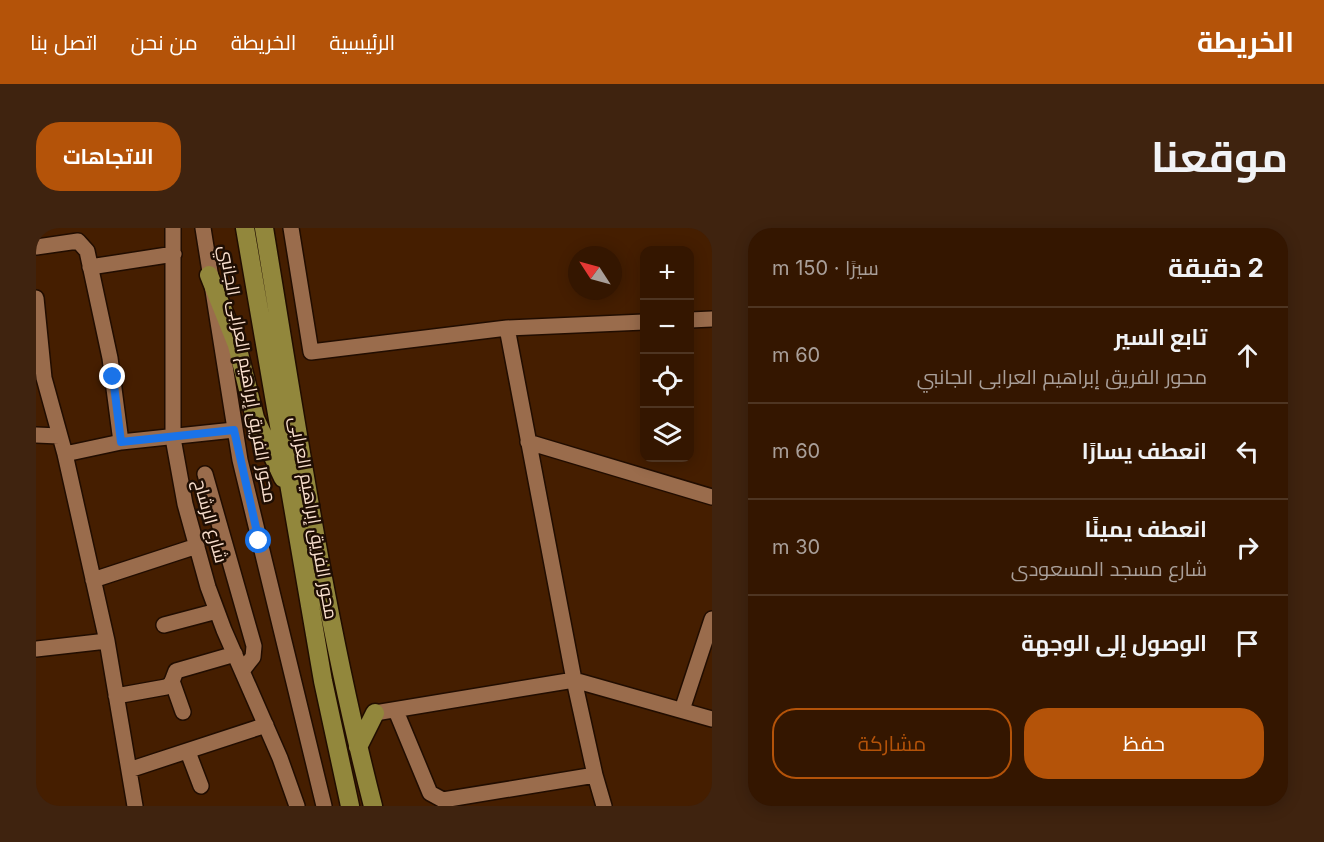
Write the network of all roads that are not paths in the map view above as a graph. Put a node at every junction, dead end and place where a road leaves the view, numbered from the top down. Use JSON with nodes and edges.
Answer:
{"nodes":[{"id":1,"x":173,"y":228,"type":"edge"},
{"id":2,"x":203,"y":228,"type":"edge"},
{"id":3,"x":245,"y":228,"type":"edge"},
{"id":4,"x":264,"y":228,"type":"edge"},
{"id":5,"x":291,"y":228,"type":"edge"},
{"id":6,"x":36,"y":247,"type":"edge"},
{"id":7,"x":174,"y":254,"type":"junction"},
{"id":8,"x":90,"y":267,"type":"junction"},
{"id":9,"x":209,"y":275,"type":"junction"},
{"id":10,"x":36,"y":298,"type":"edge"},
{"id":11,"x":712,"y":319,"type":"edge"},
{"id":12,"x":694,"y":320,"type":"edge"},
{"id":13,"x":640,"y":322,"type":"edge"},
{"id":14,"x":507,"y":328,"type":"junction"},
{"id":15,"x":234,"y":430,"type":"junction"},
{"id":16,"x":36,"y":435,"type":"edge"},
{"id":17,"x":59,"y":436,"type":"junction"},
{"id":18,"x":173,"y":438,"type":"junction"},
{"id":19,"x":121,"y":442,"type":"junction"},
{"id":20,"x":528,"y":442,"type":"junction"},
{"id":21,"x":65,"y":454,"type":"junction"},
{"id":22,"x":205,"y":474,"type":"dead end"},
{"id":23,"x":289,"y":488,"type":"junction"},
{"id":24,"x":712,"y":497,"type":"edge"},
{"id":25,"x":197,"y":546,"type":"junction"},
{"id":26,"x":93,"y":580,"type":"junction"},
{"id":27,"x":217,"y":612,"type":"junction"},
{"id":28,"x":712,"y":619,"type":"edge"},
{"id":29,"x":164,"y":625,"type":"dead end"},
{"id":30,"x":107,"y":642,"type":"junction"},
{"id":31,"x":36,"y":650,"type":"edge"},
{"id":32,"x":235,"y":654,"type":"junction"},
{"id":33,"x":242,"y":670,"type":"junction"},
{"id":34,"x":574,"y":680,"type":"junction"},
{"id":35,"x":172,"y":681,"type":"junction"},
{"id":36,"x":116,"y":696,"type":"junction"},
{"id":37,"x":682,"y":710,"type":"junction"},
{"id":38,"x":396,"y":711,"type":"junction"},
{"id":39,"x":183,"y":712,"type":"dead end"},
{"id":40,"x":375,"y":713,"type":"joint"},
{"id":41,"x":712,"y":719,"type":"edge"},
{"id":42,"x":266,"y":725,"type":"junction"},
{"id":43,"x":358,"y":747,"type":"junction"},
{"id":44,"x":188,"y":752,"type":"junction"},
{"id":45,"x":129,"y":770,"type":"junction"},
{"id":46,"x":595,"y":775,"type":"junction"},
{"id":47,"x":201,"y":786,"type":"dead end"},
{"id":48,"x":135,"y":806,"type":"edge"},
{"id":49,"x":297,"y":806,"type":"edge"},
{"id":50,"x":324,"y":806,"type":"edge"},
{"id":51,"x":350,"y":806,"type":"edge"},
{"id":52,"x":373,"y":806,"type":"edge"},
{"id":53,"x":604,"y":806,"type":"edge"}],
"edges":[{"from":1,"to":7,"type":"street","name":"شارع الرشاح"},
{"from":2,"to":9,"type":"street","name":"محور الفريق إبراهيم العرابى الجانبي"},
{"from":3,"to":23,"type":"main road","name":"محور الفريق إبراهيم العرابى"},
{"from":4,"to":43,"type":"main road","name":"محور الفريق إبراهيم العرابى"},
{"from":5,"to":14,"type":"street"},
{"from":6,"to":8,"type":"street"},
{"from":7,"to":8,"type":"street"},
{"from":7,"to":18,"type":"street","name":"شارع الرشاح"},
{"from":8,"to":19,"type":"street"},
{"from":9,"to":15,"type":"street","name":"محور الفريق إبراهيم العرابى الجانبي"},
{"from":9,"to":23,"type":"main road"},
{"from":10,"to":17,"type":"street"},
{"from":11,"to":12,"type":"street"},
{"from":13,"to":14,"type":"street"},
{"from":14,"to":20,"type":"street"},
{"from":15,"to":18,"type":"street"},
{"from":15,"to":50,"type":"street","name":"محور الفريق إبراهيم العرابى الجانبي"},
{"from":16,"to":17,"type":"street"},
{"from":17,"to":21,"type":"street"},
{"from":18,"to":19,"type":"street"},
{"from":18,"to":25,"type":"street","name":"شارع الرشاح"},
{"from":19,"to":21,"type":"street"},
{"from":20,"to":24,"type":"street"},
{"from":20,"to":34,"type":"street"},
{"from":21,"to":26,"type":"street"},
{"from":22,"to":33,"type":"street"},
{"from":23,"to":51,"type":"main road","name":"محور الفريق إبراهيم العرابى"},
{"from":25,"to":26,"type":"street"},
{"from":25,"to":27,"type":"street","name":"شارع الرشاح"},
{"from":26,"to":30,"type":"street"},
{"from":27,"to":29,"type":"street"},
{"from":27,"to":32,"type":"street","name":"شارع الرشاح"},
{"from":28,"to":37,"type":"street"},
{"from":30,"to":31,"type":"street"},
{"from":30,"to":36,"type":"street"},
{"from":32,"to":33,"type":"street","name":"شارع الرشاح"},
{"from":32,"to":35,"type":"street"},
{"from":33,"to":42,"type":"street","name":"شارع الرشاح"},
{"from":34,"to":37,"type":"street"},
{"from":34,"to":38,"type":"street"},
{"from":34,"to":46,"type":"street"},
{"from":35,"to":36,"type":"street"},
{"from":35,"to":39,"type":"street"},
{"from":36,"to":45,"type":"street"},
{"from":37,"to":41,"type":"street"},
{"from":38,"to":40,"type":"street"},
{"from":38,"to":46,"type":"street"},
{"from":40,"to":43,"type":"main road"},
{"from":42,"to":44,"type":"street"},
{"from":42,"to":49,"type":"street","name":"شارع الرشاح"},
{"from":43,"to":52,"type":"main road","name":"محور الفريق إبراهيم العرابى"},
{"from":44,"to":45,"type":"street"},
{"from":44,"to":47,"type":"street"},
{"from":45,"to":48,"type":"street"},
{"from":46,"to":53,"type":"street"}]}
